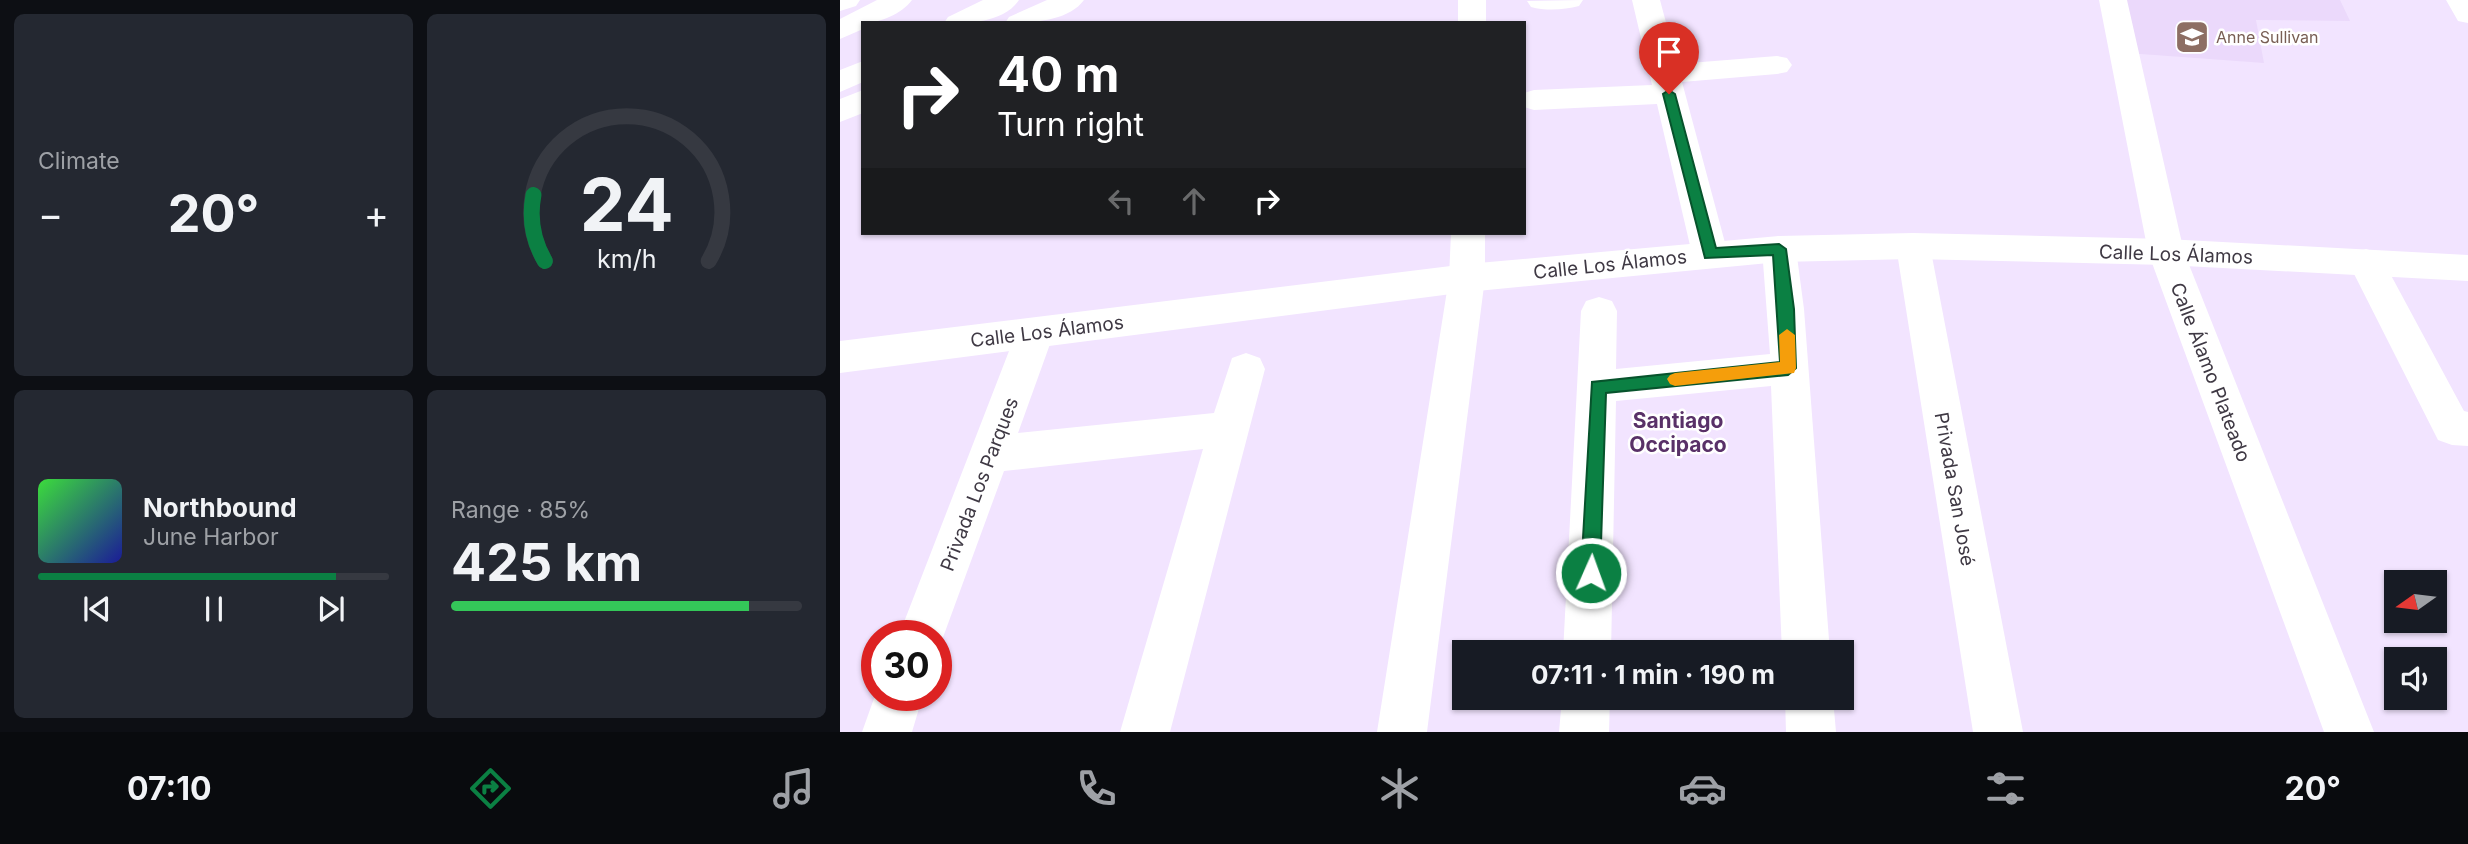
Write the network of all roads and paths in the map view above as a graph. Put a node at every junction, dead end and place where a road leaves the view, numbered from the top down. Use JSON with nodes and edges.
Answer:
{"nodes":[{"id":1,"x":846,"y":0,"type":"edge"},
{"id":2,"x":898,"y":0,"type":"edge"},
{"id":3,"x":1005,"y":0,"type":"edge"},
{"id":4,"x":1070,"y":0,"type":"edge"},
{"id":5,"x":1472,"y":0,"type":"edge"},
{"id":6,"x":1569,"y":0,"type":"edge"},
{"id":7,"x":1646,"y":0,"type":"edge"},
{"id":8,"x":2113,"y":0,"type":"edge"},
{"id":9,"x":2460,"y":0,"type":"edge"},
{"id":10,"x":1541,"y":1,"type":"edge"},
{"id":11,"x":840,"y":3,"type":"edge"},
{"id":12,"x":2468,"y":15,"type":"edge"},
{"id":13,"x":962,"y":21,"type":"edge"},
{"id":14,"x":1023,"y":21,"type":"edge"},
{"id":15,"x":1472,"y":21,"type":"edge"},
{"id":16,"x":840,"y":30,"type":"edge"},
{"id":17,"x":1777,"y":65,"type":"dead end"},
{"id":18,"x":861,"y":71,"type":"edge"},
{"id":19,"x":840,"y":82,"type":"edge"},
{"id":20,"x":1666,"y":84,"type":"junction"},
{"id":21,"x":1534,"y":100,"type":"dead end"},
{"id":22,"x":861,"y":101,"type":"edge"},
{"id":23,"x":840,"y":112,"type":"edge"},
{"id":24,"x":1468,"y":235,"type":"edge"},
{"id":25,"x":1913,"y":246,"type":"junction"},
{"id":26,"x":1779,"y":249,"type":"junction"},
{"id":27,"x":2166,"y":252,"type":"junction"},
{"id":28,"x":1710,"y":254,"type":"junction"},
{"id":29,"x":2366,"y":262,"type":"junction"},
{"id":30,"x":2468,"y":268,"type":"edge"},
{"id":31,"x":1467,"y":278,"type":"junction"},
{"id":32,"x":1599,"y":311,"type":"dead end"},
{"id":33,"x":1035,"y":333,"type":"junction"},
{"id":34,"x":840,"y":357,"type":"edge"},
{"id":35,"x":1788,"y":368,"type":"junction"},
{"id":36,"x":1245,"y":369,"type":"dead end"},
{"id":37,"x":1598,"y":387,"type":"junction"},
{"id":38,"x":1228,"y":429,"type":"junction"},
{"id":39,"x":2468,"y":429,"type":"edge"},
{"id":40,"x":992,"y":454,"type":"junction"},
{"id":41,"x":928,"y":620,"type":"edge"},
{"id":42,"x":1588,"y":640,"type":"edge"},
{"id":43,"x":1805,"y":640,"type":"edge"},
{"id":44,"x":1585,"y":710,"type":"edge"},
{"id":45,"x":1810,"y":710,"type":"edge"},
{"id":46,"x":894,"y":711,"type":"edge"},
{"id":47,"x":887,"y":732,"type":"edge"},
{"id":48,"x":1145,"y":732,"type":"edge"},
{"id":49,"x":1402,"y":732,"type":"edge"},
{"id":50,"x":1584,"y":732,"type":"edge"},
{"id":51,"x":1811,"y":732,"type":"edge"},
{"id":52,"x":1998,"y":732,"type":"edge"},
{"id":53,"x":2349,"y":732,"type":"edge"}],
"edges":[{"from":1,"to":11,"type":"street"},
{"from":2,"to":16,"type":"street"},
{"from":3,"to":13,"type":"street"},
{"from":4,"to":14,"type":"street"},
{"from":5,"to":15,"type":"street"},
{"from":6,"to":10,"type":"street"},
{"from":7,"to":20,"type":"street"},
{"from":8,"to":27,"type":"street","name":"Calle Álamo Plateado"},
{"from":9,"to":12,"type":"street"},
{"from":17,"to":20,"type":"street"},
{"from":18,"to":19,"type":"street"},
{"from":20,"to":21,"type":"street"},
{"from":20,"to":28,"type":"street"},
{"from":22,"to":23,"type":"street"},
{"from":24,"to":31,"type":"street"},
{"from":25,"to":26,"type":"street","name":"Calle Los Álamos"},
{"from":25,"to":27,"type":"street","name":"Calle Los Álamos"},
{"from":25,"to":52,"type":"street","name":"Privada San José"},
{"from":26,"to":28,"type":"street","name":"Calle Los Álamos"},
{"from":26,"to":35,"type":"street"},
{"from":27,"to":29,"type":"street","name":"Calle Los Álamos"},
{"from":27,"to":53,"type":"street","name":"Calle Álamo Plateado"},
{"from":28,"to":31,"type":"street","name":"Calle Los Álamos"},
{"from":29,"to":30,"type":"street","name":"Calle Los Álamos"},
{"from":29,"to":39,"type":"street"},
{"from":31,"to":33,"type":"street","name":"Calle Los Álamos"},
{"from":31,"to":49,"type":"street"},
{"from":32,"to":37,"type":"street"},
{"from":33,"to":34,"type":"street","name":"Calle Los Álamos"},
{"from":33,"to":40,"type":"street","name":"Privada Los Parques"},
{"from":35,"to":37,"type":"street"},
{"from":35,"to":43,"type":"street"},
{"from":36,"to":38,"type":"street"},
{"from":37,"to":42,"type":"street"},
{"from":38,"to":40,"type":"street"},
{"from":38,"to":48,"type":"street"},
{"from":40,"to":41,"type":"street","name":"Privada Los Parques"},
{"from":44,"to":50,"type":"street"},
{"from":45,"to":51,"type":"street"},
{"from":46,"to":47,"type":"street"}]}
